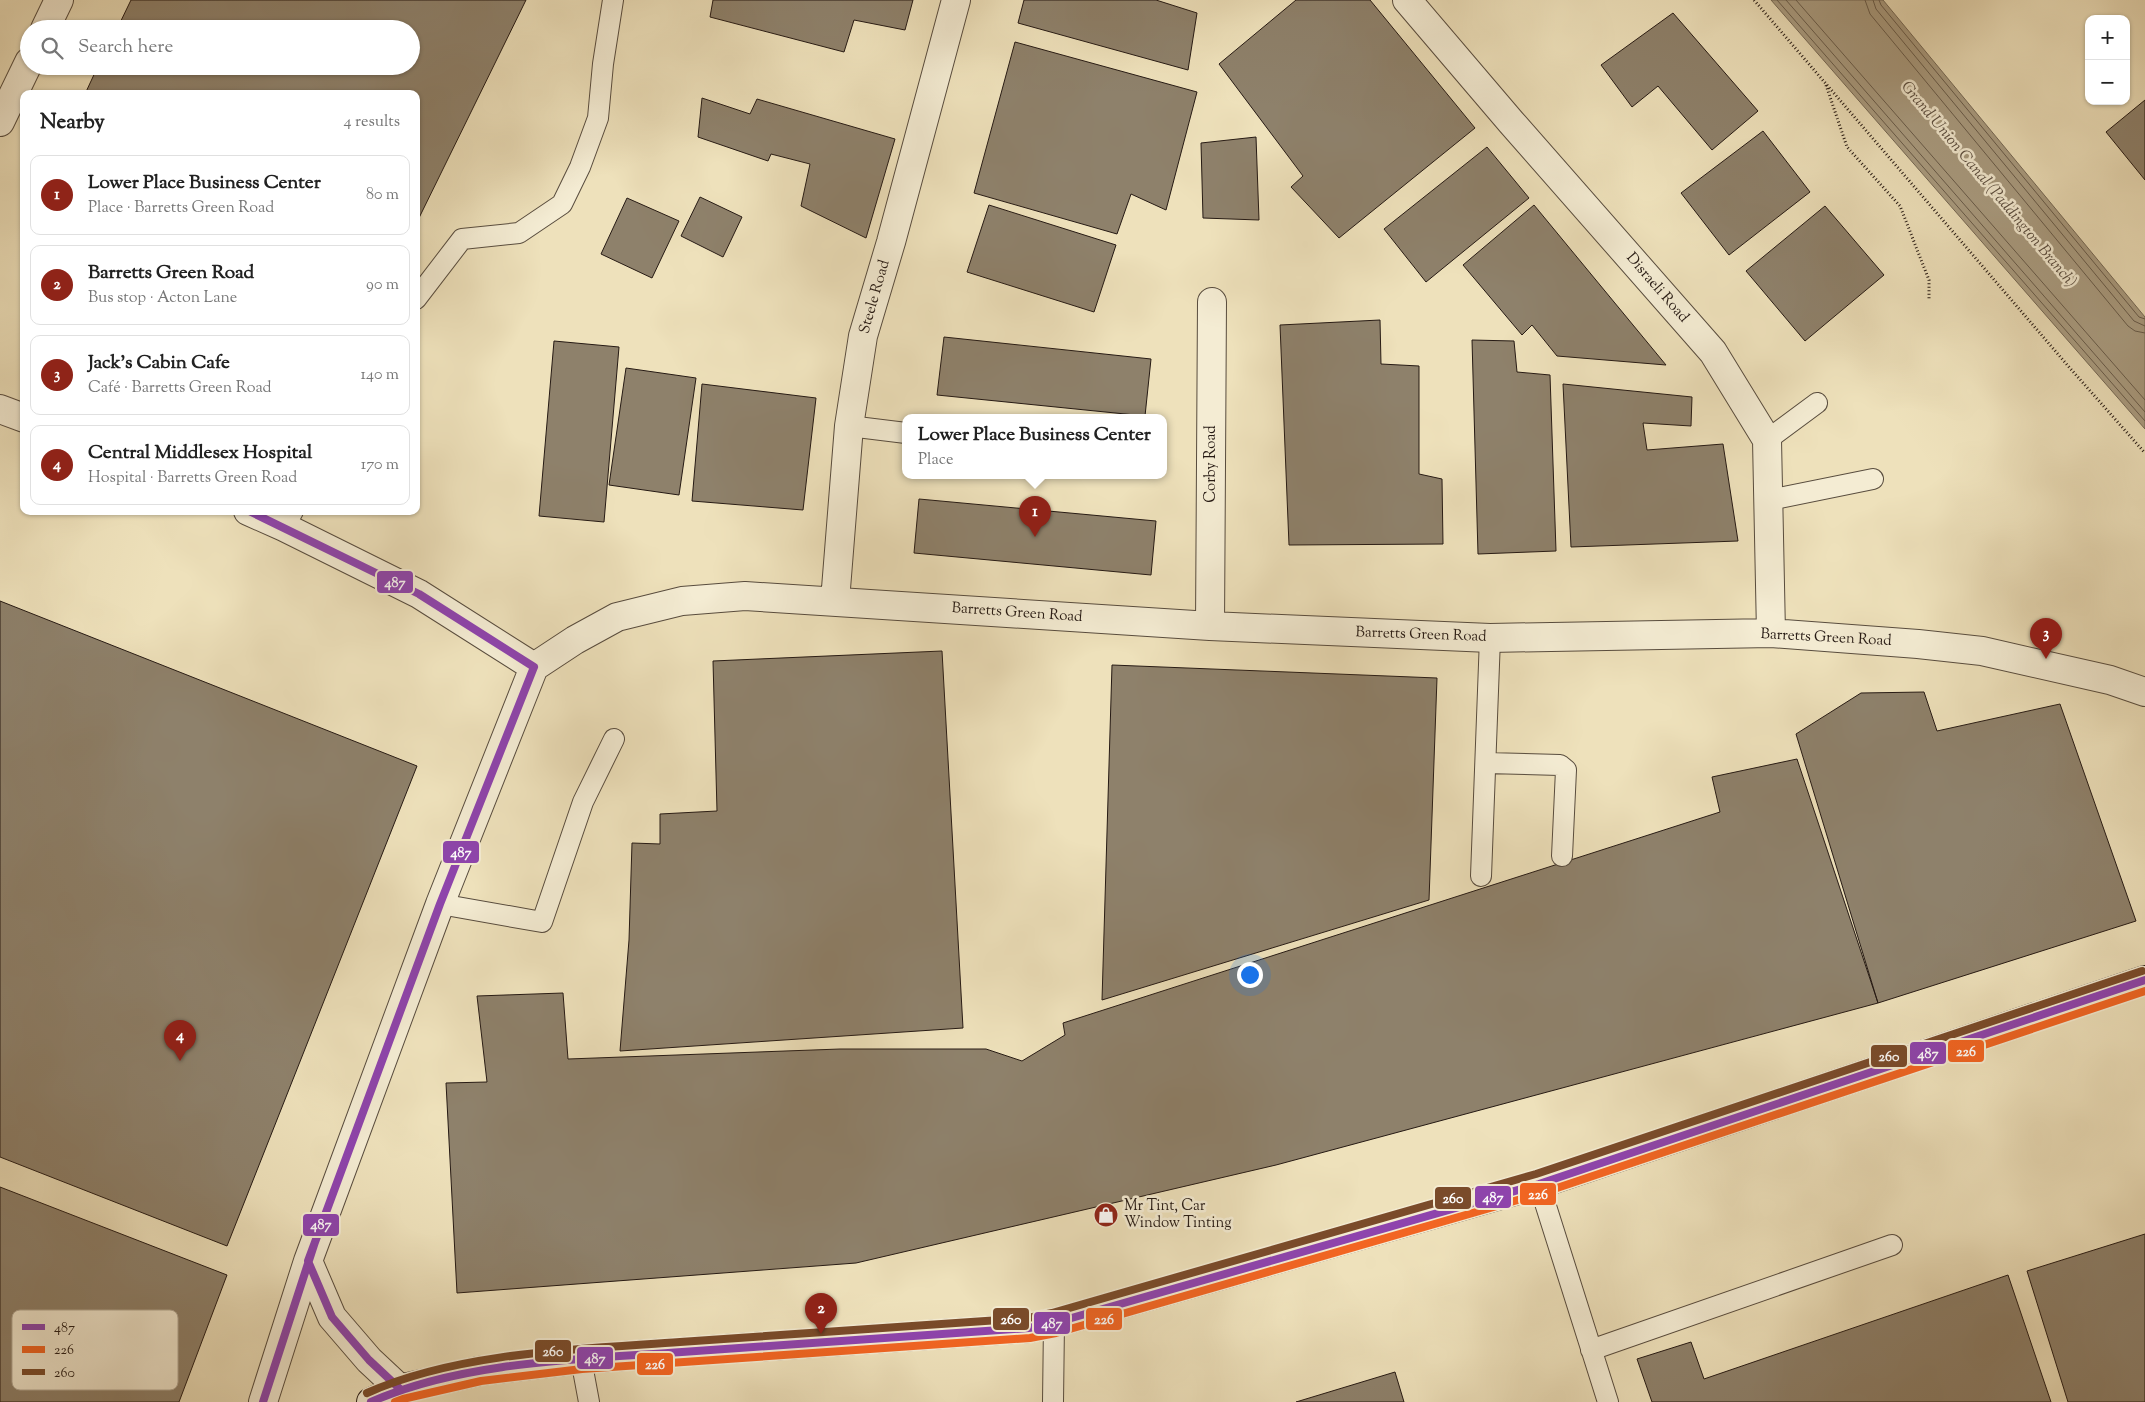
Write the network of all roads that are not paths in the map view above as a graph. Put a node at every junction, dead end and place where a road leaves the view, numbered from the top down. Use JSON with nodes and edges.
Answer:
{"nodes":[{"id":1,"x":59,"y":0,"type":"edge"},
{"id":2,"x":613,"y":0,"type":"edge"},
{"id":3,"x":956,"y":0,"type":"edge"},
{"id":4,"x":1407,"y":0,"type":"edge"},
{"id":5,"x":49,"y":20,"type":"edge"},
{"id":6,"x":23,"y":75,"type":"edge"},
{"id":7,"x":0,"y":122,"type":"edge"},
{"id":8,"x":420,"y":294,"type":"edge"},
{"id":9,"x":1212,"y":302,"type":"dead end"},
{"id":10,"x":1817,"y":403,"type":"dead end"},
{"id":11,"x":0,"y":409,"type":"edge"},
{"id":12,"x":20,"y":416,"type":"edge"},
{"id":13,"x":849,"y":426,"type":"junction"},
{"id":14,"x":902,"y":433,"type":"edge"},
{"id":15,"x":1768,"y":440,"type":"junction"},
{"id":16,"x":1873,"y":479,"type":"dead end"},
{"id":17,"x":1769,"y":500,"type":"junction"},
{"id":18,"x":268,"y":515,"type":"edge"},
{"id":19,"x":288,"y":519,"type":"edge"},
{"id":20,"x":834,"y":601,"type":"junction"},
{"id":21,"x":1210,"y":626,"type":"junction"},
{"id":22,"x":1771,"y":633,"type":"junction"},
{"id":23,"x":1490,"y":638,"type":"junction"},
{"id":24,"x":534,"y":667,"type":"junction"},
{"id":25,"x":2145,"y":692,"type":"edge"},
{"id":26,"x":614,"y":739,"type":"dead end"},
{"id":27,"x":1486,"y":763,"type":"junction"},
{"id":28,"x":1562,"y":856,"type":"dead end"},
{"id":29,"x":1481,"y":876,"type":"dead end"},
{"id":30,"x":440,"y":904,"type":"junction"},
{"id":31,"x":2145,"y":980,"type":"edge"},
{"id":32,"x":1539,"y":1184,"type":"junction"},
{"id":33,"x":1892,"y":1245,"type":"dead end"},
{"id":34,"x":308,"y":1261,"type":"junction"},
{"id":35,"x":1054,"y":1323,"type":"junction"},
{"id":36,"x":1591,"y":1350,"type":"junction"},
{"id":37,"x":581,"y":1359,"type":"junction"},
{"id":38,"x":400,"y":1389,"type":"junction"},
{"id":39,"x":263,"y":1402,"type":"edge"},
{"id":40,"x":371,"y":1402,"type":"edge"},
{"id":41,"x":589,"y":1402,"type":"edge"},
{"id":42,"x":1053,"y":1402,"type":"edge"},
{"id":43,"x":1608,"y":1402,"type":"edge"}],
"edges":[{"from":1,"to":5,"type":"street"},
{"from":2,"to":8,"type":"lane"},
{"from":3,"to":13,"type":"street","name":"Steele Road"},
{"from":4,"to":15,"type":"street","name":"Disraeli Road"},
{"from":6,"to":7,"type":"street"},
{"from":9,"to":21,"type":"street","name":"Corby Road"},
{"from":10,"to":15,"type":"lane"},
{"from":11,"to":12,"type":"street"},
{"from":13,"to":14,"type":"lane"},
{"from":13,"to":20,"type":"street","name":"Steele Road"},
{"from":15,"to":17,"type":"street"},
{"from":16,"to":17,"type":"lane"},
{"from":17,"to":22,"type":"street"},
{"from":18,"to":19,"type":"street"},
{"from":19,"to":24,"type":"street"},
{"from":20,"to":21,"type":"street","name":"Barretts Green Road"},
{"from":20,"to":24,"type":"street","name":"Barretts Green Road"},
{"from":21,"to":23,"type":"street","name":"Barretts Green Road"},
{"from":22,"to":23,"type":"street","name":"Barretts Green Road"},
{"from":22,"to":25,"type":"street","name":"Barretts Green Road"},
{"from":23,"to":27,"type":"lane"},
{"from":24,"to":30,"type":"street"},
{"from":26,"to":30,"type":"lane"},
{"from":27,"to":28,"type":"lane"},
{"from":27,"to":29,"type":"lane"},
{"from":30,"to":34,"type":"street"},
{"from":31,"to":32,"type":"street"},
{"from":32,"to":35,"type":"street"},
{"from":32,"to":36,"type":"lane"},
{"from":33,"to":36,"type":"lane"},
{"from":34,"to":38,"type":"street"},
{"from":34,"to":39,"type":"street"},
{"from":35,"to":37,"type":"street"},
{"from":35,"to":42,"type":"lane"},
{"from":36,"to":43,"type":"lane"},
{"from":37,"to":38,"type":"street"},
{"from":37,"to":41,"type":"lane"},
{"from":38,"to":40,"type":"street"}]}
